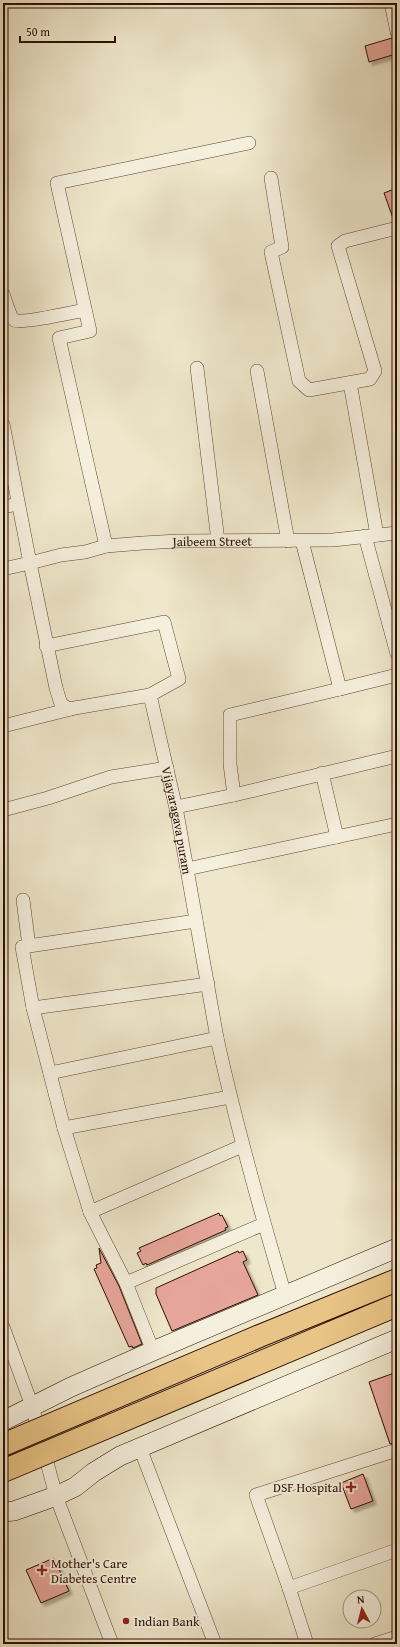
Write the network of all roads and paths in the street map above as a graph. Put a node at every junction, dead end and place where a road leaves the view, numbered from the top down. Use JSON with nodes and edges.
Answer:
{"nodes":[{"id":1,"x":390,"y":3,"type":"edge"},
{"id":2,"x":397,"y":32,"type":"edge"},
{"id":3,"x":249,"y":143,"type":"dead end"},
{"id":4,"x":272,"y":178,"type":"dead end"},
{"id":5,"x":397,"y":228,"type":"edge"},
{"id":6,"x":3,"y":294,"type":"edge"},
{"id":7,"x":85,"y":310,"type":"junction"},
{"id":8,"x":197,"y":368,"type":"dead end"},
{"id":9,"x":257,"y":371,"type":"dead end"},
{"id":10,"x":350,"y":383,"type":"junction"},
{"id":11,"x":4,"y":432,"type":"edge"},
{"id":12,"x":18,"y":504,"type":"junction"},
{"id":13,"x":3,"y":507,"type":"edge"},
{"id":14,"x":397,"y":533,"type":"edge"},
{"id":15,"x":371,"y":536,"type":"junction"},
{"id":16,"x":218,"y":541,"type":"junction"},
{"id":17,"x":288,"y":541,"type":"junction"},
{"id":18,"x":302,"y":541,"type":"junction"},
{"id":19,"x":106,"y":546,"type":"junction"},
{"id":20,"x":30,"y":563,"type":"junction"},
{"id":21,"x":3,"y":569,"type":"edge"},
{"id":22,"x":46,"y":646,"type":"junction"},
{"id":23,"x":397,"y":654,"type":"edge"},
{"id":24,"x":397,"y":675,"type":"edge"},
{"id":25,"x":340,"y":689,"type":"junction"},
{"id":26,"x":150,"y":695,"type":"junction"},
{"id":27,"x":71,"y":709,"type":"junction"},
{"id":28,"x":3,"y":726,"type":"edge"},
{"id":29,"x":397,"y":756,"type":"edge"},
{"id":30,"x":167,"y":768,"type":"junction"},
{"id":31,"x":322,"y":773,"type":"junction"},
{"id":32,"x":234,"y":795,"type":"junction"},
{"id":33,"x":176,"y":807,"type":"junction"},
{"id":34,"x":3,"y":810,"type":"edge"},
{"id":35,"x":397,"y":824,"type":"edge"},
{"id":36,"x":337,"y":837,"type":"junction"},
{"id":37,"x":187,"y":868,"type":"junction"},
{"id":38,"x":22,"y":900,"type":"dead end"},
{"id":39,"x":196,"y":921,"type":"junction"},
{"id":40,"x":29,"y":946,"type":"junction"},
{"id":41,"x":208,"y":984,"type":"junction"},
{"id":42,"x":33,"y":1008,"type":"junction"},
{"id":43,"x":216,"y":1038,"type":"junction"},
{"id":44,"x":50,"y":1073,"type":"junction"},
{"id":45,"x":230,"y":1097,"type":"junction"},
{"id":46,"x":64,"y":1128,"type":"junction"},
{"id":47,"x":242,"y":1146,"type":"junction"},
{"id":48,"x":90,"y":1212,"type":"junction"},
{"id":49,"x":264,"y":1224,"type":"junction"},
{"id":50,"x":397,"y":1248,"type":"edge"},
{"id":51,"x":397,"y":1280,"type":"edge"},
{"id":52,"x":126,"y":1283,"type":"junction"},
{"id":53,"x":285,"y":1295,"type":"junction"},
{"id":54,"x":397,"y":1305,"type":"edge"},
{"id":55,"x":3,"y":1327,"type":"edge"},
{"id":56,"x":397,"y":1338,"type":"edge"},
{"id":57,"x":153,"y":1351,"type":"junction"},
{"id":58,"x":32,"y":1406,"type":"junction"},
{"id":59,"x":3,"y":1420,"type":"edge"},
{"id":60,"x":3,"y":1445,"type":"edge"},
{"id":61,"x":140,"y":1448,"type":"junction"},
{"id":62,"x":397,"y":1450,"type":"edge"},
{"id":63,"x":3,"y":1471,"type":"edge"},
{"id":64,"x":56,"y":1496,"type":"junction"},
{"id":65,"x":3,"y":1512,"type":"edge"},
{"id":66,"x":397,"y":1550,"type":"edge"},
{"id":67,"x":289,"y":1588,"type":"junction"},
{"id":68,"x":397,"y":1637,"type":"edge"},
{"id":69,"x":112,"y":1644,"type":"edge"},
{"id":70,"x":215,"y":1644,"type":"edge"},
{"id":71,"x":307,"y":1644,"type":"edge"},
{"id":72,"x":375,"y":1644,"type":"edge"}],
"edges":[{"from":1,"to":2,"type":"street"},
{"from":3,"to":7,"type":"street"},
{"from":4,"to":10,"type":"street"},
{"from":5,"to":10,"type":"street"},
{"from":6,"to":7,"type":"street"},
{"from":7,"to":19,"type":"street"},
{"from":8,"to":16,"type":"street"},
{"from":9,"to":17,"type":"street"},
{"from":10,"to":15,"type":"street"},
{"from":11,"to":12,"type":"street"},
{"from":12,"to":13,"type":"street"},
{"from":12,"to":20,"type":"street"},
{"from":14,"to":15,"type":"street","name":"Jaibeem Street"},
{"from":15,"to":18,"type":"street","name":"Jaibeem Street"},
{"from":15,"to":23,"type":"street"},
{"from":16,"to":17,"type":"street","name":"Jaibeem Street"},
{"from":16,"to":19,"type":"street","name":"Jaibeem Street"},
{"from":17,"to":18,"type":"street","name":"Jaibeem Street"},
{"from":18,"to":25,"type":"street"},
{"from":19,"to":20,"type":"street","name":"Jaibeem Street"},
{"from":20,"to":21,"type":"street"},
{"from":20,"to":22,"type":"street"},
{"from":22,"to":26,"type":"street"},
{"from":22,"to":27,"type":"street"},
{"from":24,"to":25,"type":"street"},
{"from":25,"to":32,"type":"street"},
{"from":26,"to":27,"type":"street"},
{"from":26,"to":30,"type":"street","name":"Vijayaragava puram"},
{"from":27,"to":28,"type":"street"},
{"from":29,"to":31,"type":"street"},
{"from":30,"to":33,"type":"street","name":"Vijayaragava puram"},
{"from":30,"to":34,"type":"street"},
{"from":31,"to":32,"type":"street"},
{"from":31,"to":36,"type":"street"},
{"from":32,"to":33,"type":"street"},
{"from":33,"to":37,"type":"street","name":"Vijayaragava puram"},
{"from":35,"to":36,"type":"street"},
{"from":36,"to":37,"type":"street"},
{"from":37,"to":39,"type":"street","name":"Vijayaragava puram"},
{"from":38,"to":40,"type":"street"},
{"from":39,"to":40,"type":"street"},
{"from":39,"to":41,"type":"street","name":"Vijayaragava puram"},
{"from":40,"to":42,"type":"street"},
{"from":41,"to":42,"type":"street"},
{"from":41,"to":43,"type":"street","name":"Vijayaragava puram"},
{"from":42,"to":44,"type":"street"},
{"from":43,"to":44,"type":"street"},
{"from":43,"to":45,"type":"street","name":"Vijayaragava puram"},
{"from":44,"to":46,"type":"street"},
{"from":45,"to":46,"type":"street"},
{"from":45,"to":47,"type":"street","name":"Vijayaragava puram"},
{"from":46,"to":48,"type":"street"},
{"from":47,"to":48,"type":"street"},
{"from":47,"to":49,"type":"street","name":"Vijayaragava puram"},
{"from":48,"to":52,"type":"street"},
{"from":49,"to":52,"type":"street"},
{"from":49,"to":53,"type":"street","name":"Vijayaragava puram"},
{"from":50,"to":53,"type":"main road"},
{"from":51,"to":60,"type":"highway","bridge":true},
{"from":52,"to":57,"type":"street"},
{"from":53,"to":57,"type":"main road"},
{"from":54,"to":63,"type":"highway","bridge":true},
{"from":55,"to":58,"type":"street"},
{"from":56,"to":61,"type":"main road"},
{"from":57,"to":58,"type":"main road"},
{"from":58,"to":59,"type":"main road"},
{"from":58,"to":64,"type":"street"},
{"from":61,"to":64,"type":"main road"},
{"from":61,"to":70,"type":"street"},
{"from":62,"to":67,"type":"street"},
{"from":64,"to":65,"type":"main road"},
{"from":64,"to":69,"type":"street"},
{"from":66,"to":67,"type":"street"},
{"from":67,"to":71,"type":"street"},
{"from":68,"to":72,"type":"street"}]}
